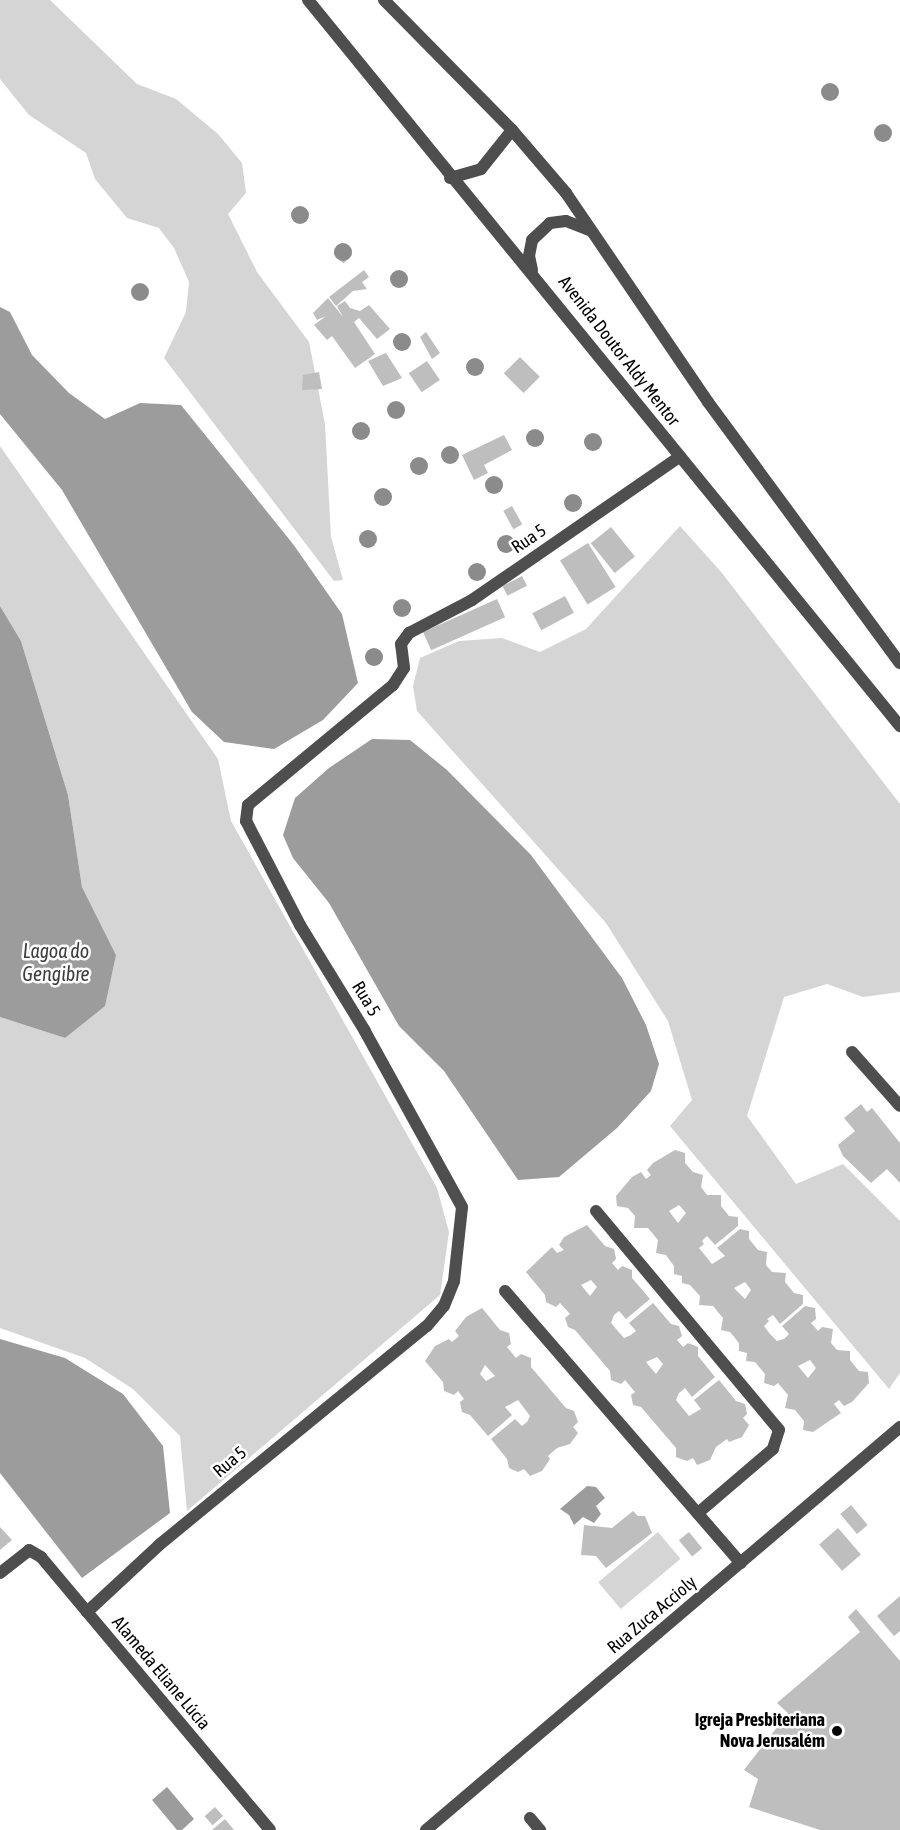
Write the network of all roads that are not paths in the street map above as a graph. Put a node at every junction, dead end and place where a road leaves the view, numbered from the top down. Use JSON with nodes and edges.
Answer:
{"nodes":[{"id":1,"x":308,"y":0,"type":"edge"},
{"id":2,"x":384,"y":0,"type":"edge"},
{"id":3,"x":512,"y":130,"type":"junction"},
{"id":4,"x":450,"y":177,"type":"junction"},
{"id":5,"x":590,"y":230,"type":"junction"},
{"id":6,"x":533,"y":271,"type":"junction"},
{"id":7,"x":679,"y":457,"type":"junction"},
{"id":8,"x":900,"y":663,"type":"edge"},
{"id":9,"x":900,"y":726,"type":"edge"},
{"id":10,"x":852,"y":1052,"type":"dead end"},
{"id":11,"x":900,"y":1106,"type":"edge"},
{"id":12,"x":596,"y":1210,"type":"dead end"},
{"id":13,"x":505,"y":1291,"type":"dead end"},
{"id":14,"x":900,"y":1427,"type":"edge"},
{"id":15,"x":698,"y":1513,"type":"junction"},
{"id":16,"x":741,"y":1563,"type":"junction"},
{"id":17,"x":0,"y":1573,"type":"edge"},
{"id":18,"x":87,"y":1612,"type":"junction"},
{"id":19,"x":530,"y":1818,"type":"dead end"},
{"id":20,"x":270,"y":1830,"type":"edge"},
{"id":21,"x":426,"y":1830,"type":"edge"},
{"id":22,"x":540,"y":1830,"type":"edge"}],
"edges":[{"from":1,"to":4,"type":"street","name":"Avenida Doutor Aldy Mentor"},
{"from":2,"to":3,"type":"street"},
{"from":3,"to":4,"type":"street"},
{"from":3,"to":5,"type":"street"},
{"from":4,"to":6,"type":"street","name":"Avenida Doutor Aldy Mentor"},
{"from":5,"to":6,"type":"street"},
{"from":5,"to":8,"type":"street"},
{"from":6,"to":7,"type":"street","name":"Avenida Doutor Aldy Mentor"},
{"from":7,"to":9,"type":"street","name":"Avenida Doutor Aldy Mentor"},
{"from":7,"to":18,"type":"street","name":"Rua 5"},
{"from":10,"to":11,"type":"street"},
{"from":12,"to":15,"type":"street"},
{"from":13,"to":15,"type":"street"},
{"from":14,"to":16,"type":"street","name":"Rua Zuca Accioly"},
{"from":15,"to":16,"type":"street"},
{"from":16,"to":21,"type":"street","name":"Rua Zuca Accioly"},
{"from":17,"to":18,"type":"street","name":"Alameda Eliane Lúcia"},
{"from":18,"to":20,"type":"street","name":"Alameda Eliane Lúcia"},
{"from":19,"to":22,"type":"street"}]}
